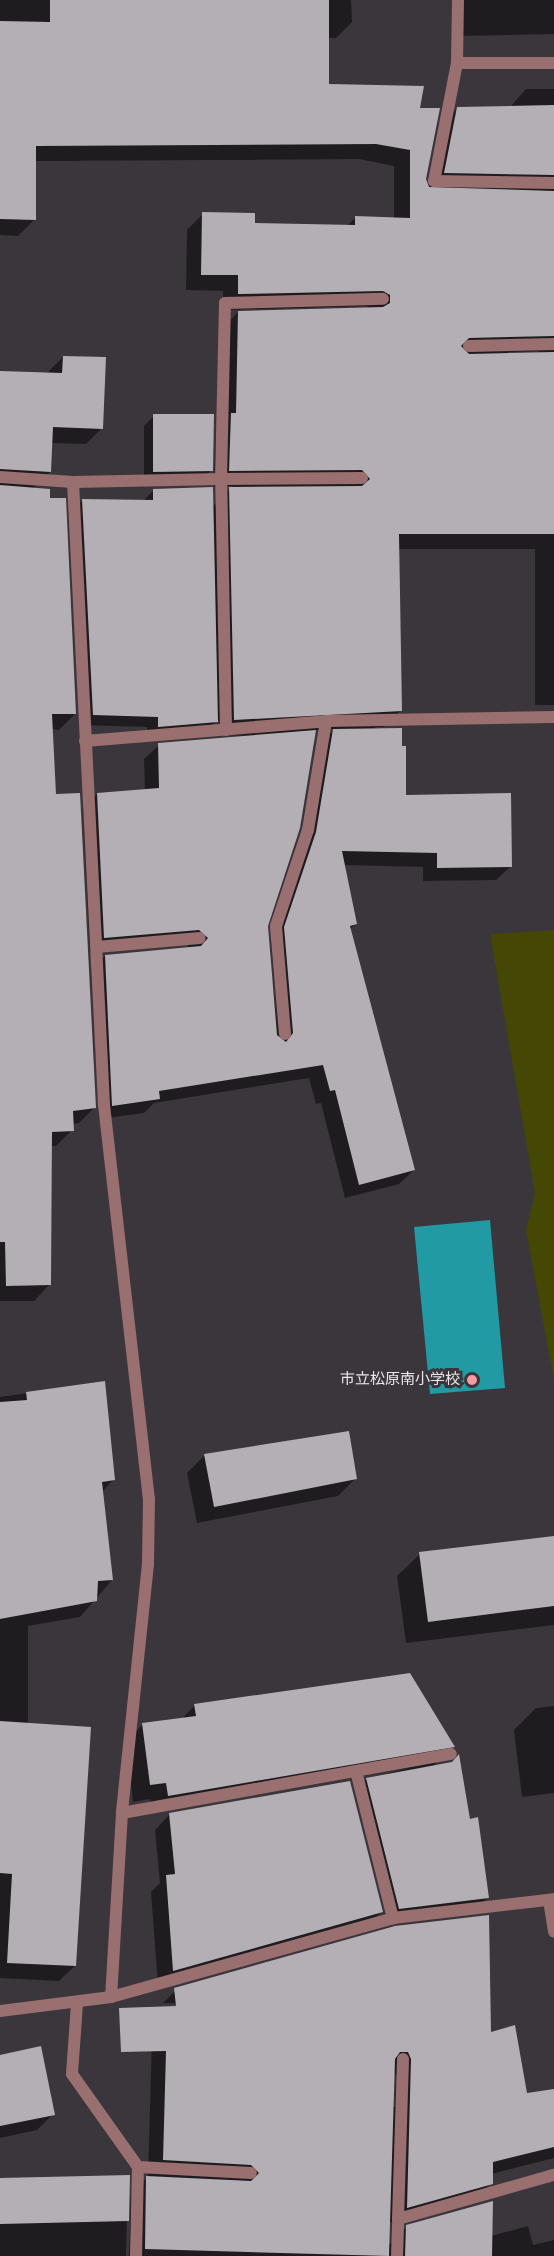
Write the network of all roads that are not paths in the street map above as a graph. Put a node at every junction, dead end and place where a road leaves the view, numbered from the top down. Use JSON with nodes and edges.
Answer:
{"nodes":[{"id":1,"x":458,"y":0,"type":"edge"},
{"id":2,"x":458,"y":63,"type":"junction"},
{"id":3,"x":554,"y":63,"type":"edge"},
{"id":4,"x":554,"y":183,"type":"edge"},
{"id":5,"x":383,"y":299,"type":"dead end"},
{"id":6,"x":554,"y":344,"type":"edge"},
{"id":7,"x":469,"y":346,"type":"dead end"},
{"id":8,"x":0,"y":477,"type":"edge"},
{"id":9,"x":362,"y":478,"type":"dead end"},
{"id":10,"x":221,"y":479,"type":"junction"},
{"id":11,"x":73,"y":482,"type":"junction"},
{"id":12,"x":554,"y":717,"type":"edge"},
{"id":13,"x":326,"y":721,"type":"junction"},
{"id":14,"x":226,"y":730,"type":"junction"},
{"id":15,"x":85,"y":741,"type":"junction"},
{"id":16,"x":200,"y":938,"type":"dead end"},
{"id":17,"x":97,"y":947,"type":"junction"},
{"id":18,"x":285,"y":1034,"type":"dead end"},
{"id":19,"x":451,"y":1754,"type":"dead end"},
{"id":20,"x":356,"y":1771,"type":"junction"},
{"id":21,"x":122,"y":1813,"type":"junction"},
{"id":22,"x":551,"y":1900,"type":"edge"},
{"id":23,"x":393,"y":1918,"type":"junction"},
{"id":24,"x":554,"y":1932,"type":"edge"},
{"id":25,"x":111,"y":1997,"type":"junction"},
{"id":26,"x":77,"y":2004,"type":"junction"},
{"id":27,"x":0,"y":2011,"type":"edge"},
{"id":28,"x":403,"y":2059,"type":"dead end"},
{"id":29,"x":138,"y":2167,"type":"junction"},
{"id":30,"x":251,"y":2173,"type":"dead end"},
{"id":31,"x":554,"y":2175,"type":"edge"},
{"id":32,"x":398,"y":2219,"type":"junction"},
{"id":33,"x":136,"y":2256,"type":"edge"},
{"id":34,"x":397,"y":2256,"type":"edge"}],
"edges":[{"from":1,"to":2,"type":"street"},
{"from":2,"to":3,"type":"street"},
{"from":2,"to":4,"type":"street"},
{"from":5,"to":10,"type":"street"},
{"from":6,"to":7,"type":"street"},
{"from":8,"to":11,"type":"street"},
{"from":9,"to":10,"type":"street"},
{"from":10,"to":11,"type":"street"},
{"from":10,"to":14,"type":"street"},
{"from":11,"to":15,"type":"street"},
{"from":12,"to":13,"type":"street"},
{"from":13,"to":14,"type":"street"},
{"from":13,"to":18,"type":"street"},
{"from":14,"to":15,"type":"street"},
{"from":15,"to":17,"type":"street"},
{"from":16,"to":17,"type":"street"},
{"from":17,"to":21,"type":"street"},
{"from":19,"to":20,"type":"street"},
{"from":20,"to":21,"type":"street"},
{"from":20,"to":23,"type":"street"},
{"from":21,"to":25,"type":"street"},
{"from":22,"to":23,"type":"street"},
{"from":22,"to":24,"type":"street"},
{"from":23,"to":25,"type":"street"},
{"from":25,"to":26,"type":"street"},
{"from":26,"to":27,"type":"street"},
{"from":26,"to":29,"type":"street"},
{"from":28,"to":32,"type":"street"},
{"from":29,"to":30,"type":"street"},
{"from":29,"to":33,"type":"street"},
{"from":31,"to":32,"type":"street"},
{"from":32,"to":34,"type":"street"}]}
